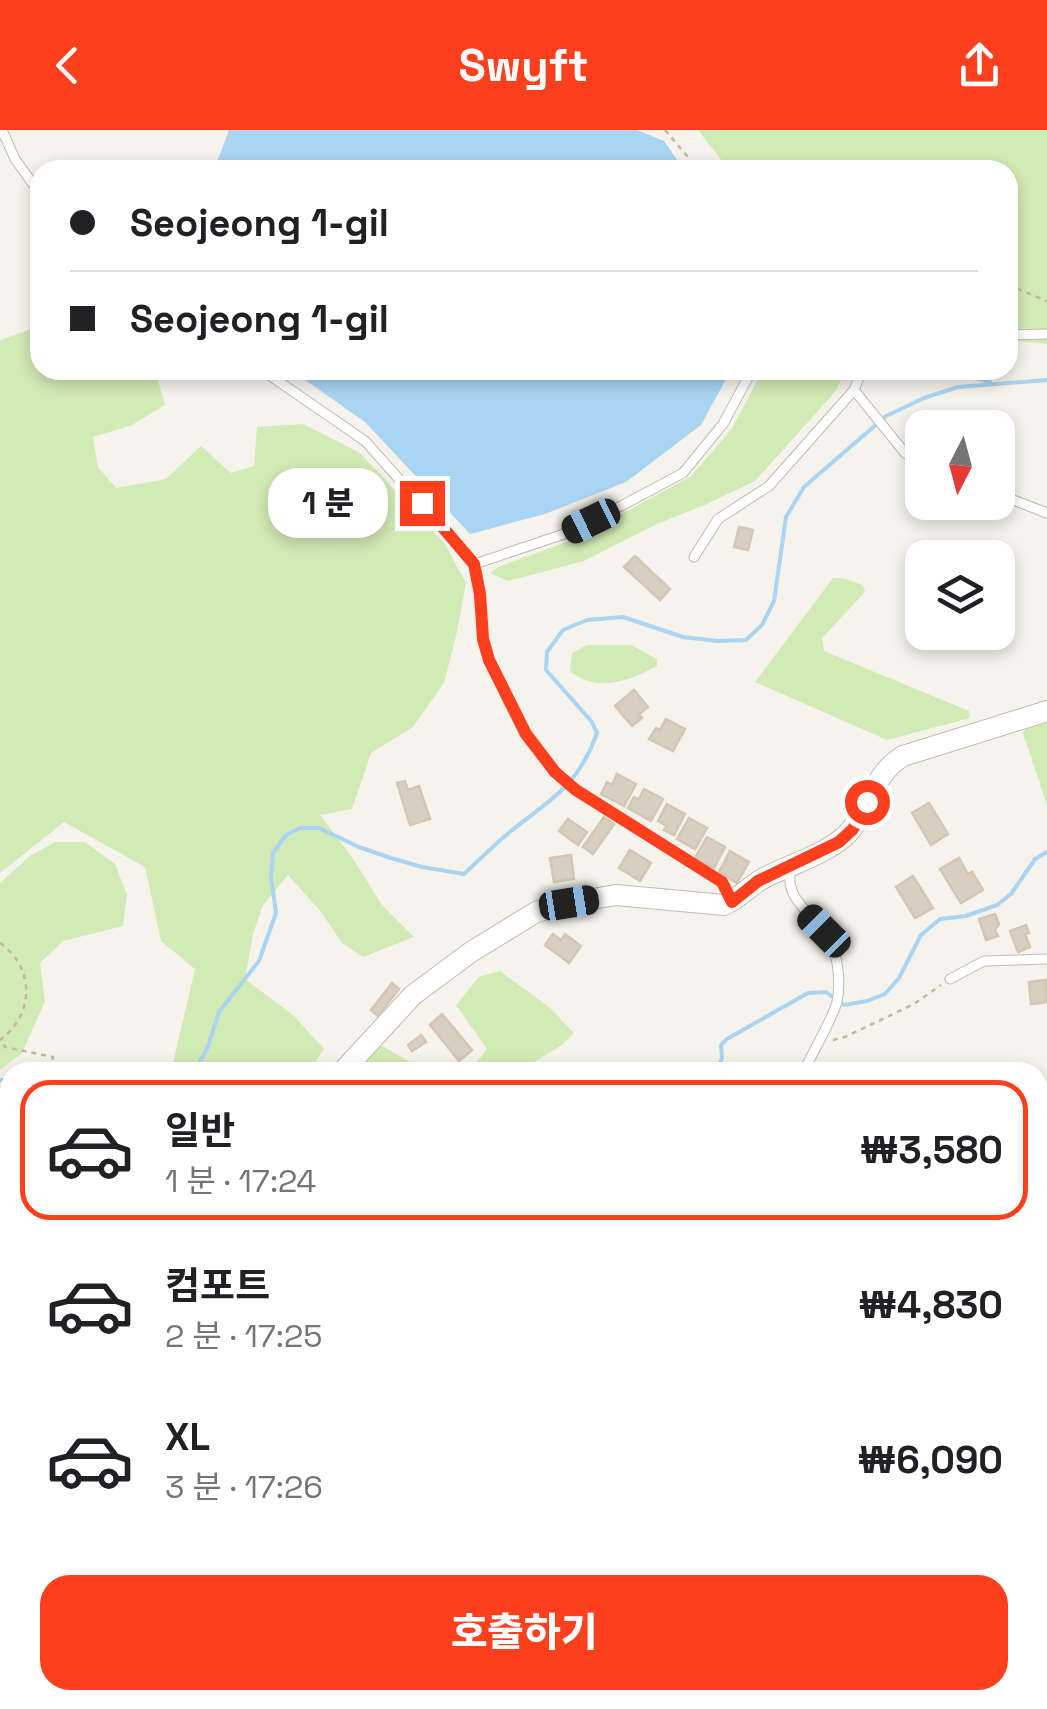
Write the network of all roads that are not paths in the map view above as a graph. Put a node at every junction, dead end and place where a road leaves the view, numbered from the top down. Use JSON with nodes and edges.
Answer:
{"nodes":[{"id":1,"x":2,"y":130,"type":"edge"},
{"id":2,"x":30,"y":179,"type":"edge"},
{"id":3,"x":1047,"y":334,"type":"edge"},
{"id":4,"x":1018,"y":335,"type":"edge"},
{"id":5,"x":277,"y":380,"type":"edge"},
{"id":6,"x":747,"y":380,"type":"edge"},
{"id":7,"x":858,"y":380,"type":"edge"},
{"id":8,"x":854,"y":390,"type":"junction"},
{"id":9,"x":905,"y":454,"type":"edge"},
{"id":10,"x":1015,"y":501,"type":"edge"},
{"id":11,"x":1047,"y":513,"type":"edge"},
{"id":12,"x":694,"y":558,"type":"dead end"},
{"id":13,"x":474,"y":564,"type":"junction"},
{"id":14,"x":1047,"y":711,"type":"edge"},
{"id":15,"x":792,"y":864,"type":"junction"},
{"id":16,"x":732,"y":902,"type":"junction"},
{"id":17,"x":1047,"y":959,"type":"edge"},
{"id":18,"x":950,"y":978,"type":"road end"},
{"id":19,"x":351,"y":1062,"type":"edge"},
{"id":20,"x":807,"y":1062,"type":"edge"}],
"edges":[{"from":1,"to":2,"type":"lane"},
{"from":3,"to":4,"type":"lane"},
{"from":5,"to":13,"type":"lane"},
{"from":6,"to":13,"type":"lane"},
{"from":7,"to":8,"type":"lane"},
{"from":8,"to":9,"type":"lane"},
{"from":8,"to":12,"type":"lane"},
{"from":10,"to":11,"type":"lane"},
{"from":13,"to":16,"type":"lane"},
{"from":14,"to":15,"type":"street"},
{"from":15,"to":16,"type":"street"},
{"from":15,"to":20,"type":"lane"},
{"from":16,"to":19,"type":"street"},
{"from":17,"to":18,"type":"lane"}]}
